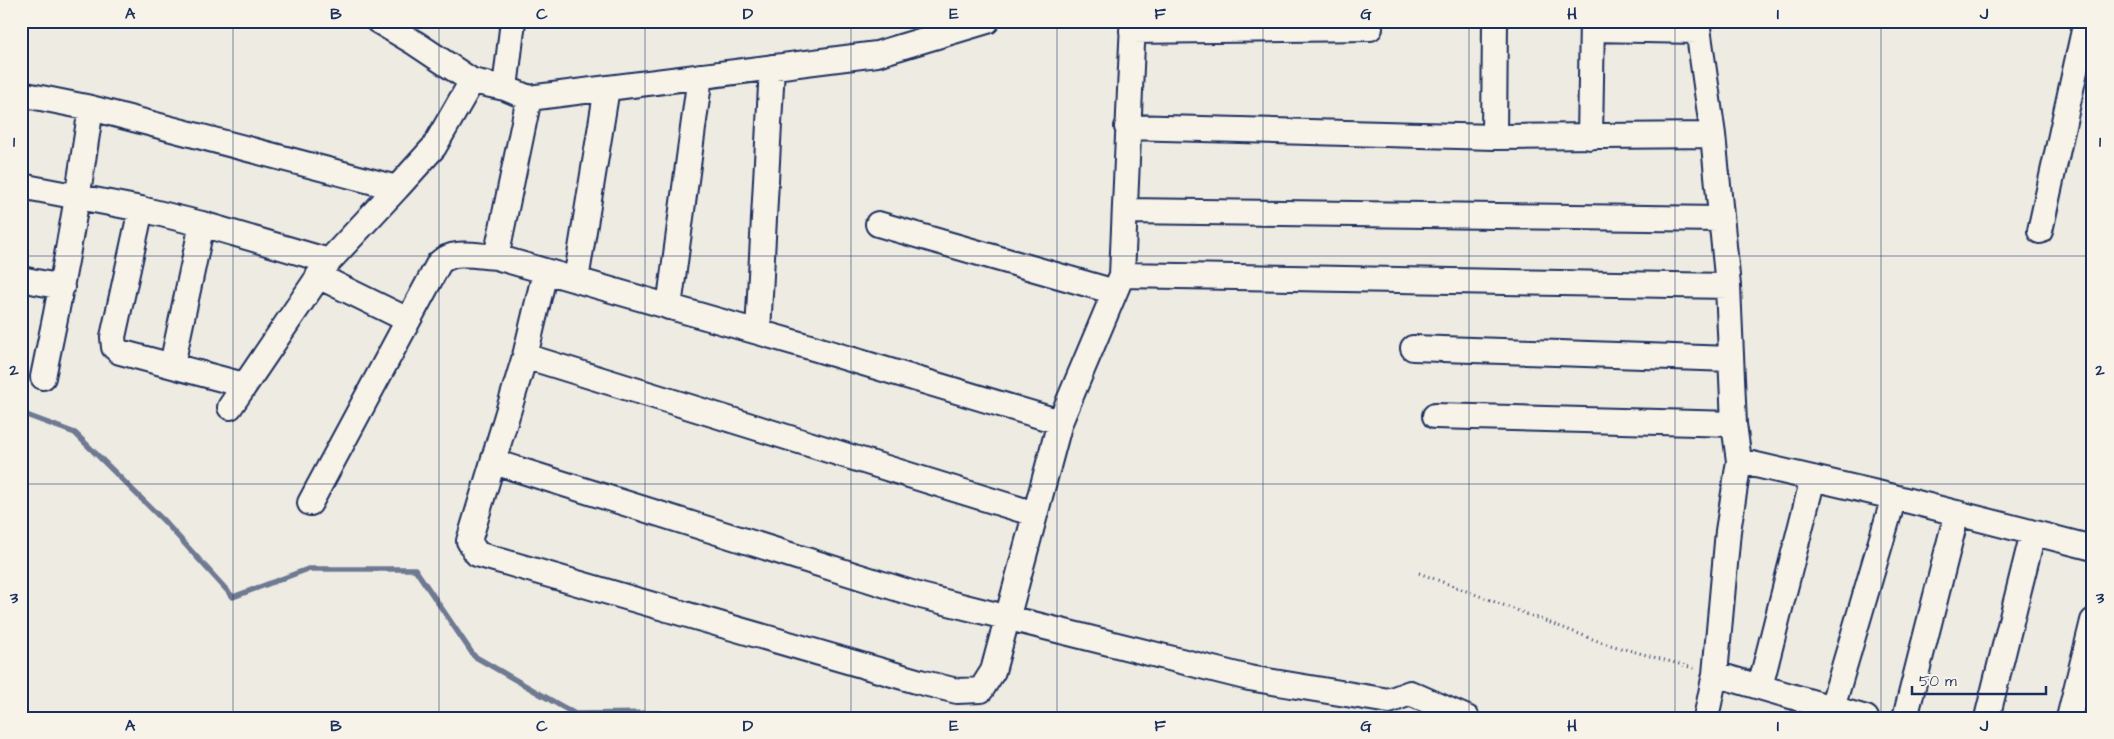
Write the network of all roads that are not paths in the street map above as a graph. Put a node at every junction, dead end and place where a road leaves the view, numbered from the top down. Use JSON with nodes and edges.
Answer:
{"nodes":[{"id":1,"x":378,"y":21,"type":"edge"},
{"id":2,"x":513,"y":21,"type":"edge"},
{"id":3,"x":987,"y":21,"type":"edge"},
{"id":4,"x":1495,"y":21,"type":"edge"},
{"id":5,"x":2086,"y":21,"type":"edge"},
{"id":6,"x":1592,"y":25,"type":"edge"},
{"id":7,"x":1133,"y":26,"type":"edge"},
{"id":8,"x":1698,"y":26,"type":"edge"},
{"id":9,"x":1370,"y":28,"type":"dead end"},
{"id":10,"x":417,"y":32,"type":"edge"},
{"id":11,"x":772,"y":67,"type":"junction"},
{"id":12,"x":700,"y":76,"type":"junction"},
{"id":13,"x":472,"y":82,"type":"junction"},
{"id":14,"x":505,"y":88,"type":"junction"},
{"id":15,"x":607,"y":88,"type":"junction"},
{"id":16,"x":21,"y":94,"type":"edge"},
{"id":17,"x":529,"y":98,"type":"junction"},
{"id":18,"x":91,"y":108,"type":"junction"},
{"id":19,"x":1127,"y":127,"type":"junction"},
{"id":20,"x":1713,"y":135,"type":"junction"},
{"id":21,"x":1494,"y":137,"type":"junction"},
{"id":22,"x":1590,"y":137,"type":"junction"},
{"id":23,"x":21,"y":186,"type":"edge"},
{"id":24,"x":397,"y":188,"type":"junction"},
{"id":25,"x":79,"y":197,"type":"junction"},
{"id":26,"x":141,"y":209,"type":"junction"},
{"id":27,"x":1125,"y":211,"type":"junction"},
{"id":28,"x":1720,"y":219,"type":"junction"},
{"id":29,"x":202,"y":224,"type":"junction"},
{"id":30,"x":878,"y":224,"type":"dead end"},
{"id":31,"x":2040,"y":232,"type":"dead end"},
{"id":32,"x":496,"y":257,"type":"junction"},
{"id":33,"x":323,"y":268,"type":"junction"},
{"id":34,"x":545,"y":272,"type":"junction"},
{"id":35,"x":21,"y":280,"type":"edge"},
{"id":36,"x":576,"y":280,"type":"junction"},
{"id":37,"x":1119,"y":283,"type":"junction"},
{"id":38,"x":1728,"y":286,"type":"junction"},
{"id":39,"x":62,"y":288,"type":"junction"},
{"id":40,"x":669,"y":307,"type":"junction"},
{"id":41,"x":408,"y":320,"type":"junction"},
{"id":42,"x":758,"y":332,"type":"junction"},
{"id":43,"x":1413,"y":348,"type":"dead end"},
{"id":44,"x":525,"y":356,"type":"junction"},
{"id":45,"x":1731,"y":359,"type":"junction"},
{"id":46,"x":172,"y":365,"type":"junction"},
{"id":47,"x":43,"y":377,"type":"dead end"},
{"id":48,"x":244,"y":385,"type":"junction"},
{"id":49,"x":230,"y":407,"type":"dead end"},
{"id":50,"x":1435,"y":416,"type":"dead end"},
{"id":51,"x":1060,"y":422,"type":"junction"},
{"id":52,"x":1734,"y":424,"type":"junction"},
{"id":53,"x":1739,"y":461,"type":"junction"},
{"id":54,"x":494,"y":462,"type":"junction"},
{"id":55,"x":1813,"y":478,"type":"junction"},
{"id":56,"x":1894,"y":497,"type":"junction"},
{"id":57,"x":310,"y":503,"type":"dead end"},
{"id":58,"x":1957,"y":513,"type":"junction"},
{"id":59,"x":1035,"y":514,"type":"junction"},
{"id":60,"x":2033,"y":532,"type":"junction"},
{"id":61,"x":2093,"y":548,"type":"edge"},
{"id":62,"x":1007,"y":618,"type":"junction"},
{"id":63,"x":2093,"y":621,"type":"edge"},
{"id":64,"x":1715,"y":674,"type":"junction"},
{"id":65,"x":1760,"y":687,"type":"junction"},
{"id":66,"x":1832,"y":708,"type":"junction"},
{"id":67,"x":1467,"y":718,"type":"edge"},
{"id":68,"x":1706,"y":718,"type":"edge"},
{"id":69,"x":1866,"y":718,"type":"edge"},
{"id":70,"x":1905,"y":718,"type":"edge"},
{"id":71,"x":1987,"y":718,"type":"edge"},
{"id":72,"x":2069,"y":718,"type":"edge"}],
"edges":[{"from":1,"to":10,"type":"street"},
{"from":2,"to":14,"type":"street"},
{"from":3,"to":11,"type":"street"},
{"from":4,"to":21,"type":"street"},
{"from":5,"to":31,"type":"street"},
{"from":6,"to":8,"type":"street"},
{"from":6,"to":22,"type":"street"},
{"from":7,"to":9,"type":"street"},
{"from":7,"to":19,"type":"street"},
{"from":8,"to":20,"type":"street"},
{"from":10,"to":13,"type":"street"},
{"from":11,"to":12,"type":"street"},
{"from":11,"to":42,"type":"street"},
{"from":12,"to":15,"type":"street"},
{"from":12,"to":40,"type":"street"},
{"from":13,"to":14,"type":"street"},
{"from":13,"to":24,"type":"street"},
{"from":14,"to":17,"type":"street"},
{"from":15,"to":17,"type":"street"},
{"from":15,"to":36,"type":"street"},
{"from":16,"to":18,"type":"street"},
{"from":17,"to":32,"type":"street"},
{"from":18,"to":24,"type":"street"},
{"from":18,"to":25,"type":"street"},
{"from":19,"to":21,"type":"street"},
{"from":19,"to":27,"type":"street"},
{"from":20,"to":22,"type":"street"},
{"from":20,"to":28,"type":"street"},
{"from":21,"to":22,"type":"street"},
{"from":23,"to":25,"type":"street"},
{"from":24,"to":33,"type":"street"},
{"from":25,"to":26,"type":"street"},
{"from":25,"to":39,"type":"street"},
{"from":26,"to":29,"type":"street"},
{"from":26,"to":46,"type":"street"},
{"from":27,"to":28,"type":"street"},
{"from":27,"to":37,"type":"street"},
{"from":28,"to":38,"type":"street"},
{"from":29,"to":33,"type":"street"},
{"from":29,"to":46,"type":"street"},
{"from":30,"to":37,"type":"street"},
{"from":32,"to":34,"type":"street"},
{"from":32,"to":41,"type":"street"},
{"from":33,"to":41,"type":"street"},
{"from":33,"to":48,"type":"street"},
{"from":34,"to":36,"type":"street"},
{"from":34,"to":44,"type":"street"},
{"from":35,"to":39,"type":"street"},
{"from":36,"to":40,"type":"street"},
{"from":37,"to":38,"type":"street"},
{"from":37,"to":51,"type":"street"},
{"from":38,"to":45,"type":"street"},
{"from":39,"to":47,"type":"street"},
{"from":40,"to":42,"type":"street"},
{"from":41,"to":57,"type":"street"},
{"from":42,"to":51,"type":"street"},
{"from":43,"to":45,"type":"street"},
{"from":44,"to":54,"type":"street"},
{"from":44,"to":59,"type":"street"},
{"from":45,"to":52,"type":"street"},
{"from":46,"to":48,"type":"street"},
{"from":48,"to":49,"type":"street"},
{"from":50,"to":52,"type":"street"},
{"from":51,"to":59,"type":"street"},
{"from":52,"to":53,"type":"street"},
{"from":53,"to":55,"type":"street"},
{"from":53,"to":64,"type":"street"},
{"from":54,"to":62,"type":"street"},
{"from":54,"to":62,"type":"street"},
{"from":55,"to":56,"type":"street"},
{"from":55,"to":65,"type":"street"},
{"from":56,"to":58,"type":"street"},
{"from":56,"to":66,"type":"street"},
{"from":58,"to":60,"type":"street"},
{"from":58,"to":70,"type":"street"},
{"from":59,"to":62,"type":"street"},
{"from":60,"to":61,"type":"street"},
{"from":60,"to":71,"type":"street"},
{"from":62,"to":67,"type":"street"},
{"from":63,"to":72,"type":"street"},
{"from":64,"to":65,"type":"street"},
{"from":64,"to":68,"type":"street"},
{"from":65,"to":66,"type":"street"},
{"from":66,"to":69,"type":"street"}]}
